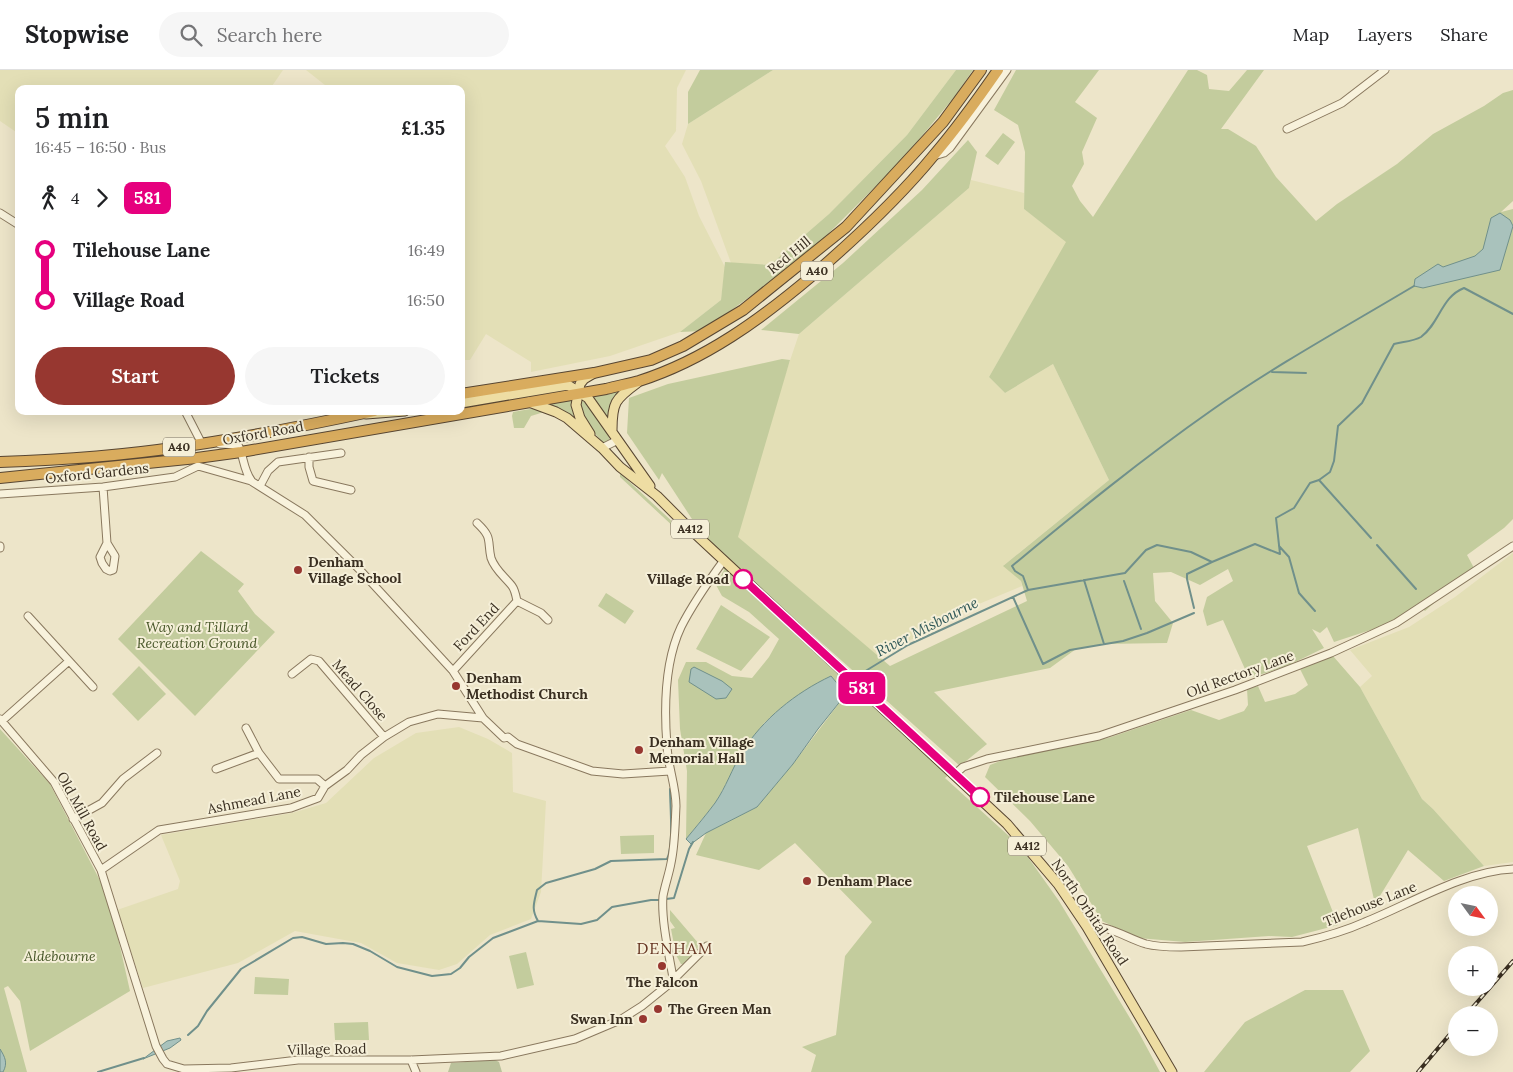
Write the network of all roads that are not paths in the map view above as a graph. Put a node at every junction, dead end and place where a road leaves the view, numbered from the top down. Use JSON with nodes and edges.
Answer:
{"nodes":[{"id":1,"x":982,"y":70,"type":"edge"},
{"id":2,"x":998,"y":70,"type":"edge"},
{"id":3,"x":1007,"y":70,"type":"edge"},
{"id":4,"x":1385,"y":70,"type":"edge"},
{"id":5,"x":1287,"y":129,"type":"dead end"},
{"id":6,"x":934,"y":156,"type":"junction"},
{"id":7,"x":0,"y":213,"type":"edge"},
{"id":8,"x":15,"y":222,"type":"edge"},
{"id":9,"x":594,"y":373,"type":"junction"},
{"id":10,"x":639,"y":381,"type":"junction"},
{"id":11,"x":465,"y":393,"type":"edge"},
{"id":12,"x":579,"y":393,"type":"junction"},
{"id":13,"x":465,"y":401,"type":"edge"},
{"id":14,"x":529,"y":402,"type":"junction"},
{"id":15,"x":465,"y":413,"type":"edge"},
{"id":16,"x":187,"y":415,"type":"edge"},
{"id":17,"x":356,"y":415,"type":"edge"},
{"id":18,"x":454,"y":415,"type":"edge"},
{"id":19,"x":612,"y":430,"type":"junction"},
{"id":20,"x":618,"y":440,"type":"junction"},
{"id":21,"x":202,"y":444,"type":"junction"},
{"id":22,"x":599,"y":445,"type":"junction"},
{"id":23,"x":241,"y":452,"type":"junction"},
{"id":24,"x":341,"y":453,"type":"dead end"},
{"id":25,"x":627,"y":454,"type":"junction"},
{"id":26,"x":309,"y":457,"type":"junction"},
{"id":27,"x":0,"y":462,"type":"edge"},
{"id":28,"x":620,"y":467,"type":"junction"},
{"id":29,"x":0,"y":478,"type":"edge"},
{"id":30,"x":252,"y":480,"type":"junction"},
{"id":31,"x":260,"y":486,"type":"junction"},
{"id":32,"x":103,"y":487,"type":"junction"},
{"id":33,"x":351,"y":490,"type":"dead end"},
{"id":34,"x":0,"y":494,"type":"edge"},
{"id":35,"x":657,"y":496,"type":"junction"},
{"id":36,"x":478,"y":524,"type":"dead end"},
{"id":37,"x":107,"y":543,"type":"dead end"},
{"id":38,"x":1513,"y":546,"type":"edge"},
{"id":39,"x":724,"y":560,"type":"junction"},
{"id":40,"x":517,"y":601,"type":"junction"},
{"id":41,"x":28,"y":616,"type":"dead end"},
{"id":42,"x":548,"y":620,"type":"dead end"},
{"id":43,"x":69,"y":661,"type":"junction"},
{"id":44,"x":452,"y":671,"type":"junction"},
{"id":45,"x":292,"y":674,"type":"dead end"},
{"id":46,"x":93,"y":687,"type":"dead end"},
{"id":47,"x":483,"y":718,"type":"junction"},
{"id":48,"x":1,"y":720,"type":"edge"},
{"id":49,"x":246,"y":728,"type":"dead end"},
{"id":50,"x":384,"y":737,"type":"junction"},
{"id":51,"x":157,"y":753,"type":"dead end"},
{"id":52,"x":259,"y":753,"type":"junction"},
{"id":53,"x":216,"y":769,"type":"dead end"},
{"id":54,"x":670,"y":771,"type":"junction"},
{"id":55,"x":955,"y":774,"type":"junction"},
{"id":56,"x":325,"y":786,"type":"junction"},
{"id":57,"x":73,"y":819,"type":"junction"},
{"id":58,"x":1513,"y":869,"type":"edge"},
{"id":59,"x":101,"y":870,"type":"junction"},
{"id":60,"x":1087,"y":927,"type":"junction"},
{"id":61,"x":707,"y":946,"type":"dead end"},
{"id":62,"x":673,"y":978,"type":"junction"},
{"id":63,"x":411,"y":1060,"type":"junction"},
{"id":64,"x":416,"y":1072,"type":"edge"},
{"id":65,"x":1172,"y":1072,"type":"edge"}],
"edges":[{"from":1,"to":9,"type":"highway","name":"Red Hill","number":"A40"},
{"from":2,"to":6,"type":"highway","number":"A40"},
{"from":3,"to":6,"type":"street"},
{"from":4,"to":5,"type":"street"},
{"from":6,"to":10,"type":"highway","number":"A40"},
{"from":7,"to":8,"type":"street"},
{"from":9,"to":11,"type":"highway","name":"Red Hill","number":"A40"},
{"from":9,"to":12,"type":"main road"},
{"from":10,"to":12,"type":"highway","number":"A40"},
{"from":10,"to":19,"type":"main road"},
{"from":12,"to":13,"type":"main road"},
{"from":12,"to":14,"type":"highway","number":"A40"},
{"from":12,"to":19,"type":"main road","name":"North Orbital Road","number":"A412"},
{"from":12,"to":22,"type":"main road"},
{"from":14,"to":15,"type":"highway","name":"Oxford Road","number":"A40"},
{"from":14,"to":22,"type":"main road","name":"North Orbital Road"},
{"from":16,"to":21,"type":"street"},
{"from":17,"to":21,"type":"highway","name":"Oxford Road","number":"A40"},
{"from":18,"to":23,"type":"highway","name":"Oxford Road","number":"A40"},
{"from":19,"to":20,"type":"main road","name":"North Orbital Road","number":"A412"},
{"from":20,"to":22,"type":"street"},
{"from":20,"to":25,"type":"main road","name":"North Orbital Road","number":"A412"},
{"from":21,"to":23,"type":"street"},
{"from":21,"to":27,"type":"highway","name":"Oxford Road","number":"A40"},
{"from":22,"to":28,"type":"main road","name":"North Orbital Road"},
{"from":23,"to":29,"type":"highway","name":"Oxford Road","number":"A40"},
{"from":23,"to":30,"type":"street"},
{"from":24,"to":26,"type":"street"},
{"from":25,"to":28,"type":"street"},
{"from":25,"to":35,"type":"main road","name":"North Orbital Road","number":"A412"},
{"from":26,"to":31,"type":"street"},
{"from":26,"to":33,"type":"street"},
{"from":28,"to":35,"type":"main road","name":"North Orbital Road"},
{"from":30,"to":31,"type":"street"},
{"from":30,"to":32,"type":"street","name":"Oxford Gardens"},
{"from":31,"to":44,"type":"street"},
{"from":32,"to":34,"type":"street","name":"Oxford Gardens"},
{"from":32,"to":37,"type":"street"},
{"from":35,"to":39,"type":"main road","name":"North Orbital Road","number":"A412"},
{"from":36,"to":40,"type":"street","name":"Ford End"},
{"from":38,"to":55,"type":"street","name":"Old Rectory Lane"},
{"from":39,"to":54,"type":"street"},
{"from":39,"to":55,"type":"main road","name":"North Orbital Road","number":"A412"},
{"from":40,"to":42,"type":"street","name":"Ford End"},
{"from":40,"to":44,"type":"street","name":"Ford End"},
{"from":41,"to":43,"type":"street"},
{"from":43,"to":46,"type":"street"},
{"from":43,"to":48,"type":"street"},
{"from":44,"to":47,"type":"street"},
{"from":45,"to":50,"type":"street","name":"Mead Close"},
{"from":47,"to":50,"type":"street","name":"Ashmead Lane"},
{"from":47,"to":54,"type":"street"},
{"from":48,"to":57,"type":"street","name":"Old Mill Road"},
{"from":49,"to":52,"type":"street"},
{"from":50,"to":56,"type":"street","name":"Ashmead Lane"},
{"from":51,"to":57,"type":"street"},
{"from":52,"to":53,"type":"street"},
{"from":52,"to":56,"type":"street"},
{"from":54,"to":62,"type":"street"},
{"from":55,"to":60,"type":"main road","name":"North Orbital Road","number":"A412"},
{"from":56,"to":59,"type":"street","name":"Ashmead Lane"},
{"from":57,"to":59,"type":"street","name":"Old Mill Road"},
{"from":58,"to":60,"type":"street","name":"Tilehouse Lane"},
{"from":59,"to":63,"type":"street","name":"Village Road"},
{"from":60,"to":65,"type":"main road","name":"North Orbital Road","number":"A412"},
{"from":61,"to":62,"type":"street","name":"Village Road"},
{"from":62,"to":63,"type":"street","name":"Village Road"},
{"from":63,"to":64,"type":"street"}]}
